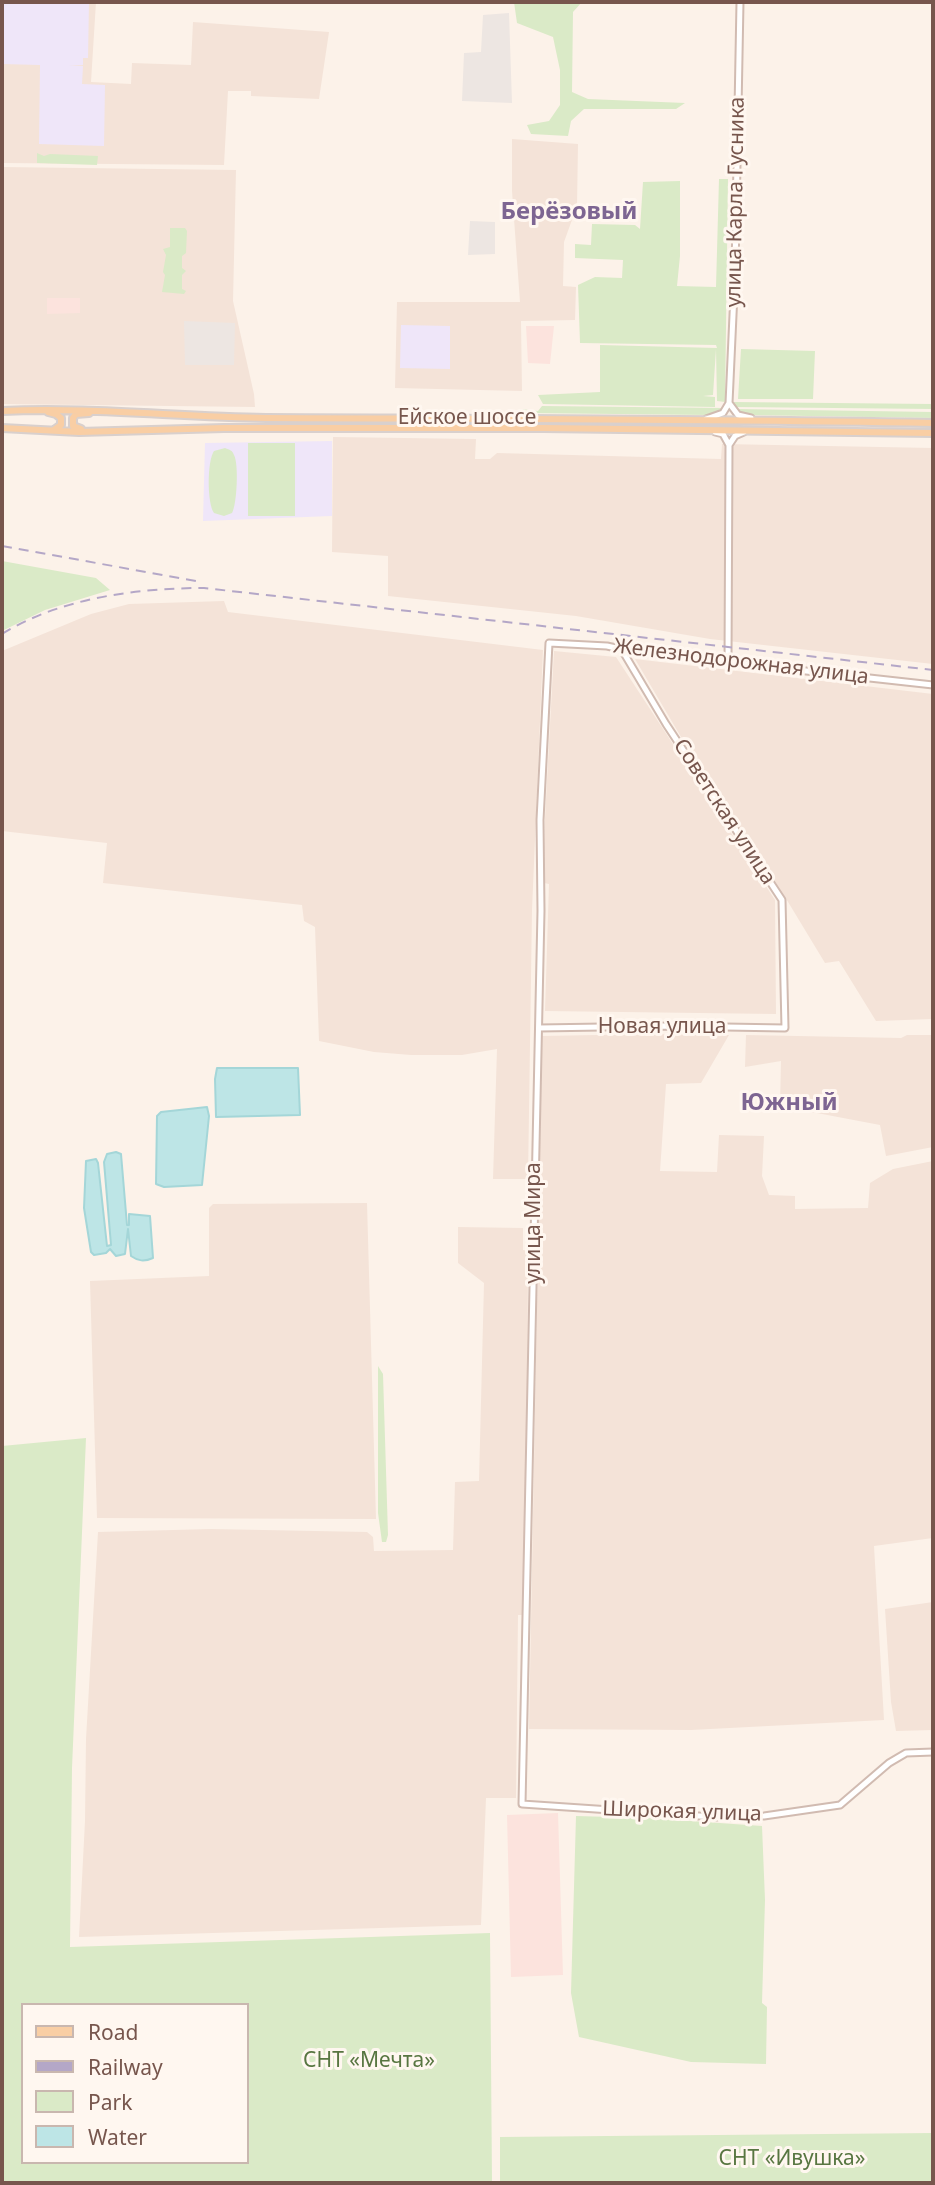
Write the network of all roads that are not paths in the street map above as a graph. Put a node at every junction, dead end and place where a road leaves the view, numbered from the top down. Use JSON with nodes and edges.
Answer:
{"nodes":[{"id":1,"x":740,"y":2,"type":"edge"},
{"id":2,"x":729,"y":403,"type":"junction"},
{"id":3,"x":29,"y":410,"type":"junction"},
{"id":4,"x":2,"y":411,"type":"edge"},
{"id":5,"x":122,"y":412,"type":"junction"},
{"id":6,"x":706,"y":419,"type":"junction"},
{"id":7,"x":767,"y":420,"type":"junction"},
{"id":8,"x":933,"y":423,"type":"edge"},
{"id":9,"x":2,"y":428,"type":"edge"},
{"id":10,"x":700,"y":429,"type":"junction"},
{"id":11,"x":51,"y":430,"type":"junction"},
{"id":12,"x":750,"y":430,"type":"junction"},
{"id":13,"x":124,"y":431,"type":"junction"},
{"id":14,"x":933,"y":433,"type":"edge"},
{"id":15,"x":729,"y":445,"type":"junction"},
{"id":16,"x":549,"y":642,"type":"joint"},
{"id":17,"x":622,"y":650,"type":"junction"},
{"id":18,"x":728,"y":662,"type":"junction"},
{"id":19,"x":933,"y":685,"type":"edge"},
{"id":20,"x":538,"y":1028,"type":"junction"},
{"id":21,"x":785,"y":1028,"type":"joint"},
{"id":22,"x":933,"y":1752,"type":"edge"},
{"id":23,"x":522,"y":1804,"type":"joint"}],
"edges":[{"from":1,"to":2,"type":"street","name":"улица Карла Гусника"},
{"from":2,"to":6,"type":"street"},
{"from":2,"to":7,"type":"street"},
{"from":3,"to":4,"type":"main road","name":"Ейское шоссе"},
{"from":3,"to":5,"type":"main road","name":"Ейское шоссе"},
{"from":3,"to":11,"type":"main road"},
{"from":5,"to":6,"type":"main road","name":"Ейское шоссе"},
{"from":5,"to":13,"type":"main road"},
{"from":6,"to":7,"type":"main road","name":"Ейское шоссе"},
{"from":7,"to":8,"type":"main road","name":"Ейское шоссе"},
{"from":9,"to":11,"type":"main road","name":"Ейское шоссе"},
{"from":10,"to":12,"type":"main road"},
{"from":10,"to":13,"type":"main road","name":"Ейское шоссе"},
{"from":10,"to":15,"type":"street"},
{"from":11,"to":13,"type":"main road","name":"Ейское шоссе"},
{"from":12,"to":14,"type":"main road"},
{"from":12,"to":15,"type":"street"},
{"from":15,"to":18,"type":"street"},
{"from":16,"to":17,"type":"street","name":"Железнодорожная улица"},
{"from":16,"to":20,"type":"street","name":"улица Мира"},
{"from":17,"to":18,"type":"street","name":"Железнодорожная улица"},
{"from":17,"to":21,"type":"street","name":"Советская улица"},
{"from":18,"to":19,"type":"street","name":"Железнодорожная улица"},
{"from":20,"to":21,"type":"street","name":"Новая улица"},
{"from":20,"to":23,"type":"street","name":"улица Мира"},
{"from":22,"to":23,"type":"street","name":"Широкая улица"}]}
